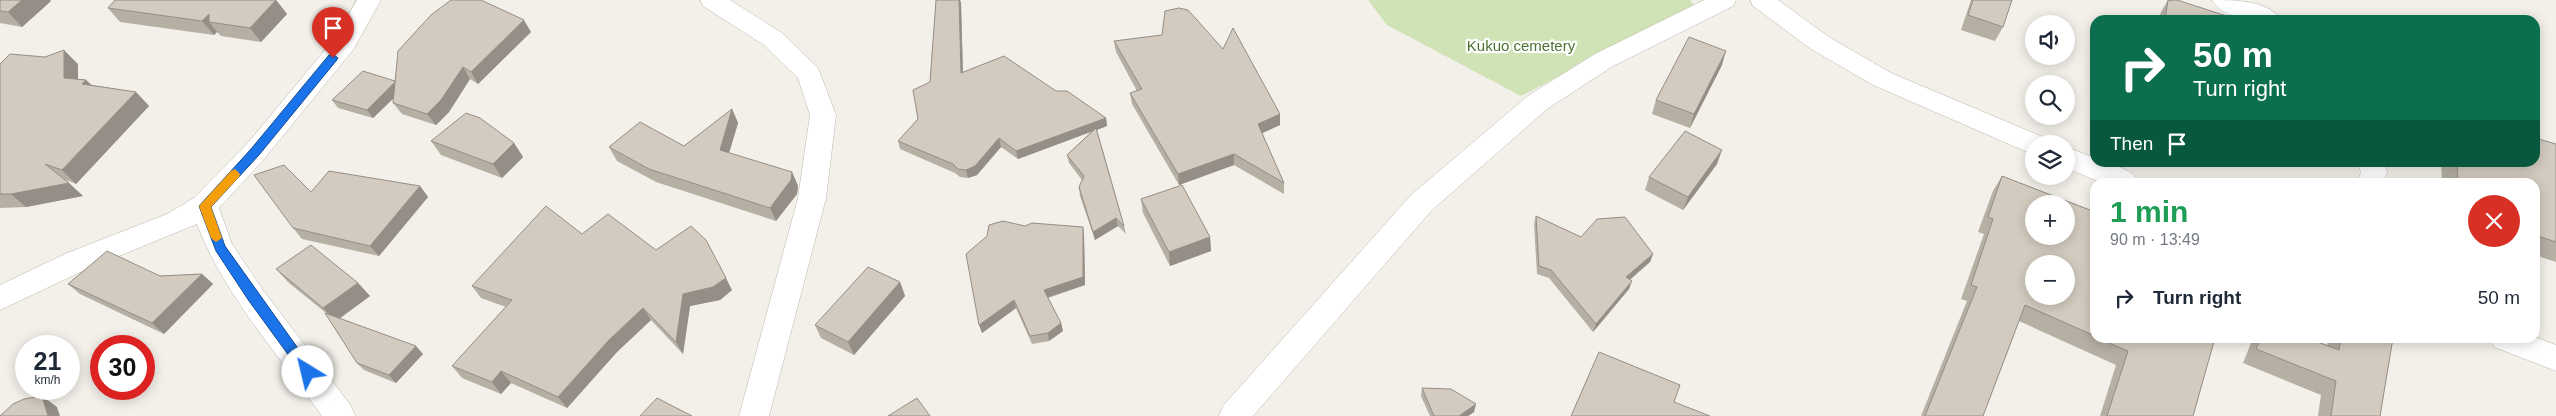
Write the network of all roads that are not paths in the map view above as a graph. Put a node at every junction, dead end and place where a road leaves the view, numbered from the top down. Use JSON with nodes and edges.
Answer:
{"nodes":[{"id":1,"x":369,"y":0,"type":"edge"},
{"id":2,"x":712,"y":0,"type":"edge"},
{"id":3,"x":1724,"y":0,"type":"edge"},
{"id":4,"x":1762,"y":0,"type":"edge"},
{"id":5,"x":2224,"y":0,"type":"edge"},
{"id":6,"x":2258,"y":15,"type":"edge"},
{"id":7,"x":2025,"y":140,"type":"edge"},
{"id":8,"x":2075,"y":161,"type":"edge"},
{"id":9,"x":2090,"y":167,"type":"edge"},
{"id":10,"x":2090,"y":167,"type":"edge"},
{"id":11,"x":2116,"y":178,"type":"edge"},
{"id":12,"x":204,"y":206,"type":"junction"},
{"id":13,"x":0,"y":298,"type":"edge"},
{"id":14,"x":2517,"y":343,"type":"edge"},
{"id":15,"x":2556,"y":358,"type":"edge"},
{"id":16,"x":340,"y":416,"type":"edge"},
{"id":17,"x":754,"y":416,"type":"edge"},
{"id":18,"x":1234,"y":416,"type":"edge"}],
"edges":[{"from":1,"to":12,"type":"street"},
{"from":2,"to":17,"type":"street"},
{"from":3,"to":18,"type":"street"},
{"from":4,"to":7,"type":"street"},
{"from":5,"to":6,"type":"street"},
{"from":8,"to":9,"type":"street"},
{"from":10,"to":11,"type":"street"},
{"from":12,"to":13,"type":"street"},
{"from":12,"to":16,"type":"street"},
{"from":14,"to":15,"type":"street"}]}
